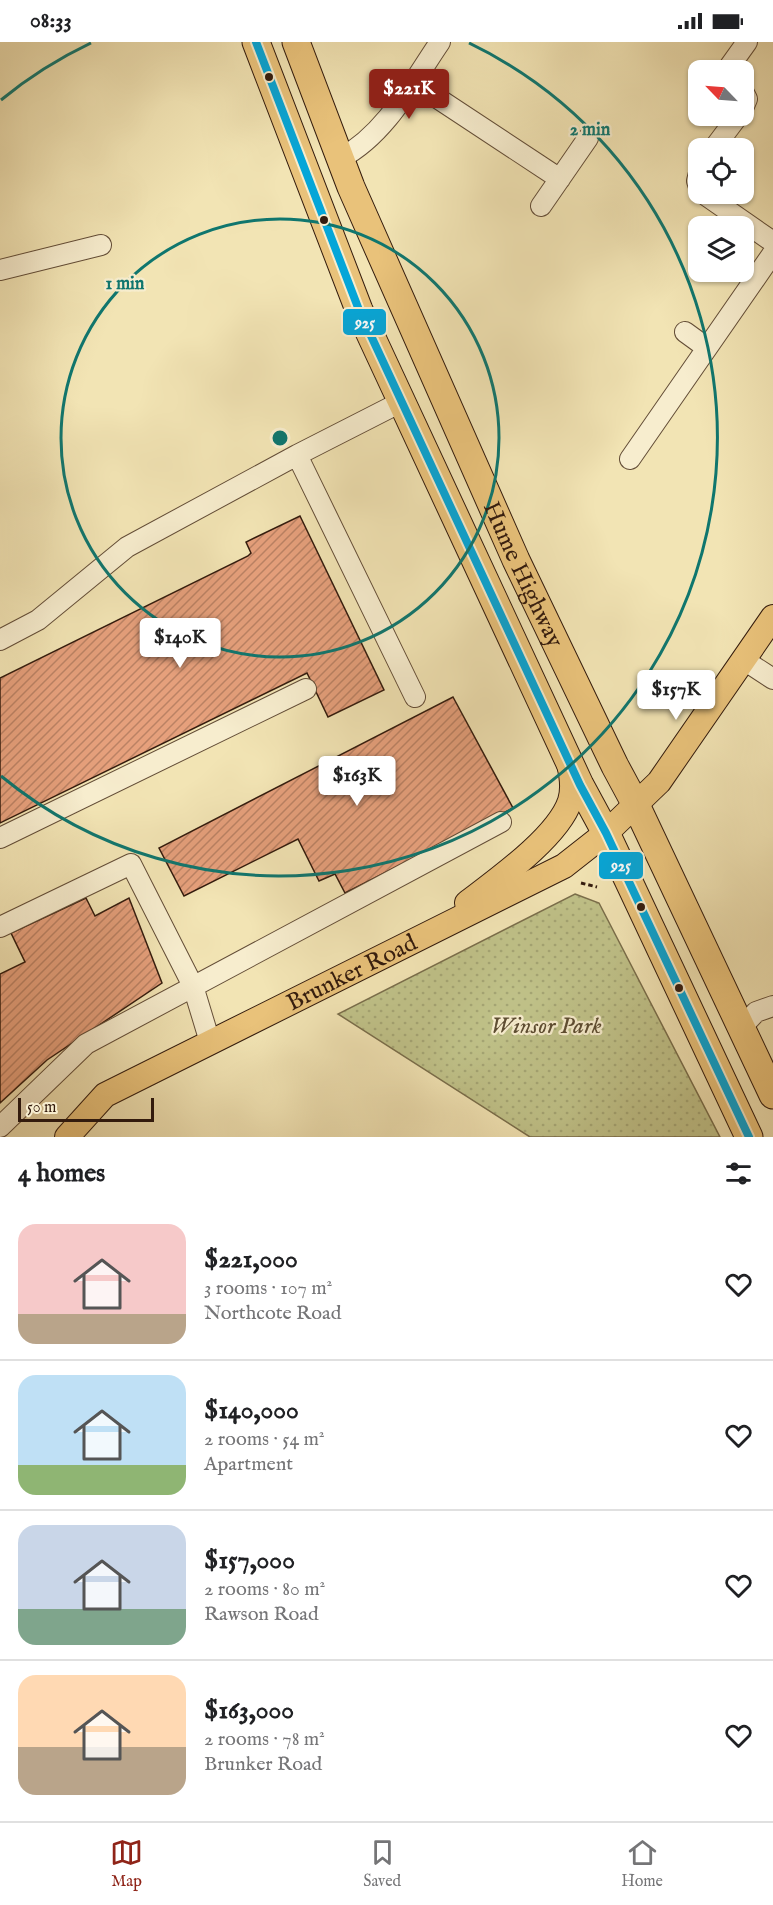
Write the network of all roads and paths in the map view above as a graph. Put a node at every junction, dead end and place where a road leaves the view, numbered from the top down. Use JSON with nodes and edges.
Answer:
{"nodes":[{"id":1,"x":256,"y":42,"type":"edge"},
{"id":2,"x":296,"y":42,"type":"edge"},
{"id":3,"x":440,"y":42,"type":"edge"},
{"id":4,"x":747,"y":42,"type":"edge"},
{"id":5,"x":734,"y":60,"type":"edge"},
{"id":6,"x":413,"y":82,"type":"junction"},
{"id":7,"x":588,"y":138,"type":"dead end"},
{"id":8,"x":341,"y":158,"type":"junction"},
{"id":9,"x":560,"y":179,"type":"junction"},
{"id":10,"x":718,"y":204,"type":"edge"},
{"id":11,"x":542,"y":206,"type":"dead end"},
{"id":12,"x":773,"y":242,"type":"edge"},
{"id":13,"x":101,"y":245,"type":"dead end"},
{"id":14,"x":773,"y":253,"type":"edge"},
{"id":15,"x":0,"y":270,"type":"edge"},
{"id":16,"x":685,"y":332,"type":"dead end"},
{"id":17,"x":707,"y":348,"type":"junction"},
{"id":18,"x":401,"y":402,"type":"junction"},
{"id":19,"x":297,"y":455,"type":"junction"},
{"id":20,"x":630,"y":459,"type":"dead end"},
{"id":21,"x":773,"y":617,"type":"edge"},
{"id":22,"x":0,"y":639,"type":"edge"},
{"id":23,"x":744,"y":660,"type":"junction"},
{"id":24,"x":773,"y":679,"type":"edge"},
{"id":25,"x":306,"y":689,"type":"dead end"},
{"id":26,"x":415,"y":697,"type":"dead end"},
{"id":27,"x":566,"y":753,"type":"junction"},
{"id":28,"x":636,"y":805,"type":"junction"},
{"id":29,"x":501,"y":822,"type":"dead end"},
{"id":30,"x":606,"y":833,"type":"junction"},
{"id":31,"x":0,"y":838,"type":"edge"},
{"id":32,"x":581,"y":883,"type":"dead end"},
{"id":33,"x":597,"y":887,"type":"dead end"},
{"id":34,"x":0,"y":927,"type":"edge"},
{"id":35,"x":425,"y":936,"type":"junction"},
{"id":36,"x":193,"y":986,"type":"junction"},
{"id":37,"x":773,"y":1006,"type":"edge"},
{"id":38,"x":741,"y":1028,"type":"junction"},
{"id":39,"x":210,"y":1042,"type":"junction"},
{"id":40,"x":773,"y":1095,"type":"edge"},
{"id":41,"x":0,"y":1127,"type":"edge"},
{"id":42,"x":67,"y":1137,"type":"edge"},
{"id":43,"x":749,"y":1137,"type":"edge"}],
"edges":[{"from":1,"to":18,"type":"highway","name":"Hume Highway"},
{"from":2,"to":8,"type":"highway","name":"Hume Highway"},
{"from":3,"to":6,"type":"street"},
{"from":4,"to":5,"type":"street"},
{"from":6,"to":8,"type":"street"},
{"from":6,"to":9,"type":"street"},
{"from":7,"to":9,"type":"street"},
{"from":8,"to":28,"type":"highway","name":"Hume Highway"},
{"from":9,"to":11,"type":"street"},
{"from":10,"to":12,"type":"street"},
{"from":13,"to":15,"type":"street"},
{"from":14,"to":17,"type":"street"},
{"from":16,"to":17,"type":"street"},
{"from":17,"to":20,"type":"street"},
{"from":18,"to":19,"type":"street"},
{"from":18,"to":27,"type":"highway","name":"Hume Highway"},
{"from":19,"to":22,"type":"street"},
{"from":19,"to":26,"type":"street"},
{"from":21,"to":23,"type":"main road","name":"Brunker Road"},
{"from":23,"to":24,"type":"street"},
{"from":23,"to":28,"type":"main road","name":"Brunker Road"},
{"from":25,"to":31,"type":"street"},
{"from":27,"to":30,"type":"highway","name":"Hume Highway"},
{"from":27,"to":35,"type":"main road"},
{"from":28,"to":30,"type":"main road","name":"Brunker Road"},
{"from":28,"to":38,"type":"highway","name":"Hume Highway"},
{"from":29,"to":36,"type":"street"},
{"from":30,"to":35,"type":"main road","name":"Brunker Road"},
{"from":30,"to":43,"type":"highway","name":"Hume Highway"},
{"from":32,"to":33,"type":"path"},
{"from":34,"to":36,"type":"street"},
{"from":35,"to":39,"type":"main road","name":"Brunker Road"},
{"from":36,"to":39,"type":"street"},
{"from":36,"to":41,"type":"street"},
{"from":37,"to":38,"type":"street"},
{"from":38,"to":40,"type":"highway","name":"Hume Highway"},
{"from":39,"to":42,"type":"main road","name":"Brunker Road"}]}
